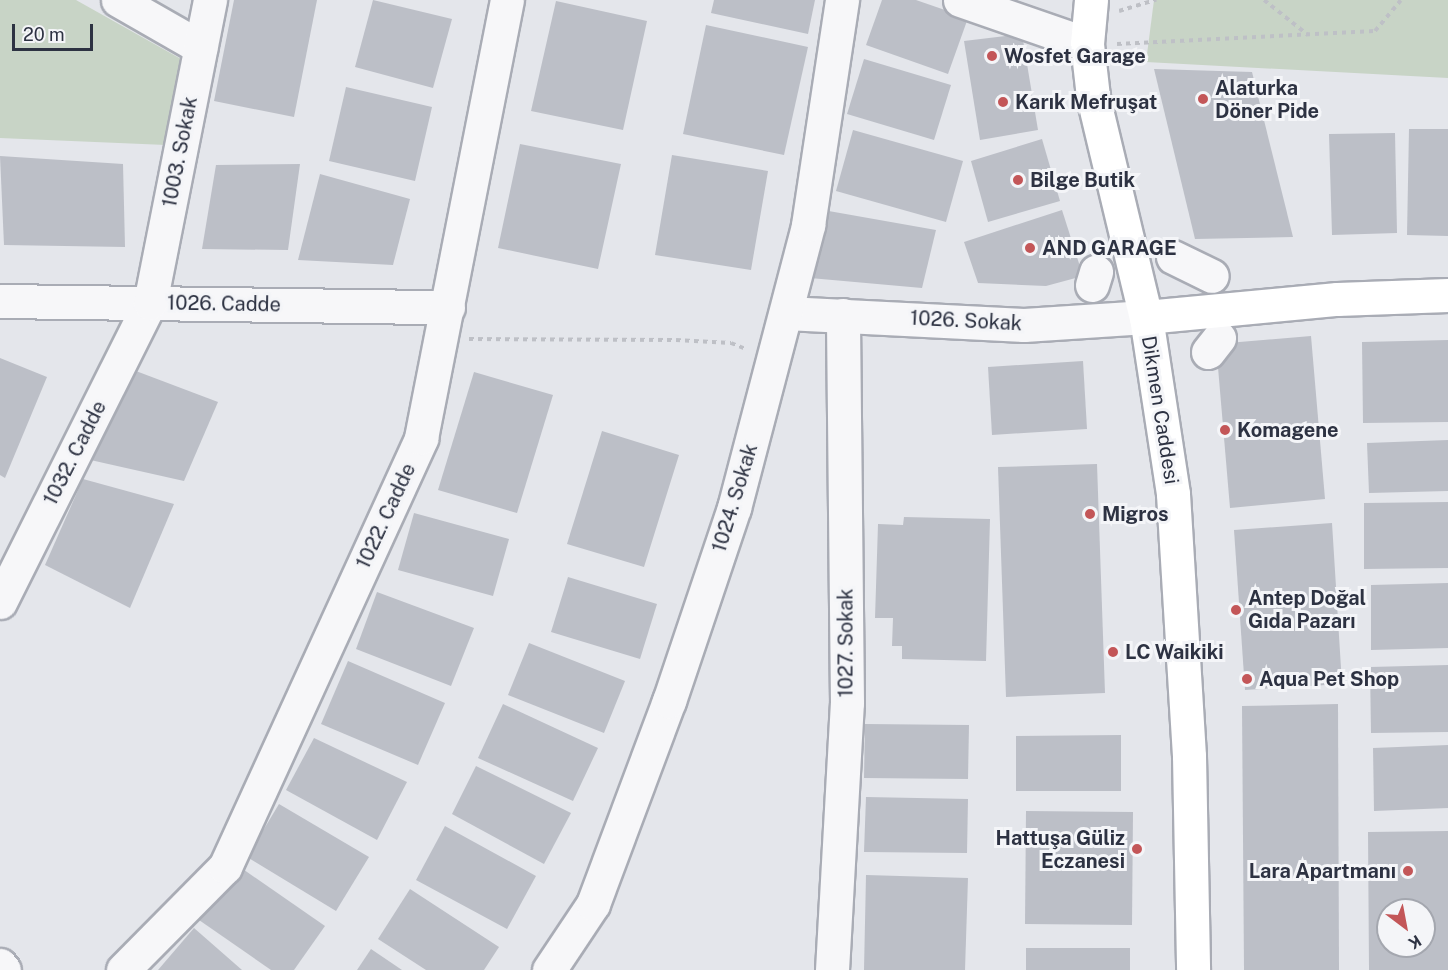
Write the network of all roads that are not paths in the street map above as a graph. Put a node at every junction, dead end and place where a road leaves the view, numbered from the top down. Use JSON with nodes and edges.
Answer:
{"nodes":[{"id":1,"x":118,"y":0,"type":"edge"},
{"id":2,"x":210,"y":0,"type":"edge"},
{"id":3,"x":507,"y":0,"type":"edge"},
{"id":4,"x":842,"y":0,"type":"edge"},
{"id":5,"x":960,"y":0,"type":"edge"},
{"id":6,"x":1091,"y":0,"type":"edge"},
{"id":7,"x":1087,"y":44,"type":"junction"},
{"id":8,"x":200,"y":47,"type":"junction"},
{"id":9,"x":1173,"y":257,"type":"dead end"},
{"id":10,"x":1212,"y":276,"type":"dead end"},
{"id":11,"x":1448,"y":294,"type":"edge"},
{"id":12,"x":0,"y":301,"type":"edge"},
{"id":13,"x":150,"y":303,"type":"junction"},
{"id":14,"x":786,"y":313,"type":"junction"},
{"id":15,"x":843,"y":315,"type":"junction"},
{"id":16,"x":1146,"y":318,"type":"junction"},
{"id":17,"x":445,"y":323,"type":"junction"},
{"id":18,"x":0,"y":602,"type":"edge"},
{"id":19,"x":0,"y":965,"type":"edge"},
{"id":20,"x":4,"y":970,"type":"edge"},
{"id":21,"x":123,"y":970,"type":"edge"},
{"id":22,"x":549,"y":970,"type":"edge"},
{"id":23,"x":832,"y":970,"type":"edge"},
{"id":24,"x":1193,"y":970,"type":"edge"}],
"edges":[{"from":1,"to":8,"type":"street"},
{"from":2,"to":8,"type":"street","name":"1003. Sokak"},
{"from":3,"to":17,"type":"street","name":"1022. Cadde"},
{"from":4,"to":14,"type":"street","name":"1024. Sokak"},
{"from":5,"to":7,"type":"street"},
{"from":6,"to":7,"type":"main road","name":"Dikmen Caddesi"},
{"from":7,"to":16,"type":"main road","name":"Dikmen Caddesi"},
{"from":8,"to":13,"type":"street","name":"1003. Sokak"},
{"from":9,"to":10,"type":"street"},
{"from":11,"to":16,"type":"main road"},
{"from":12,"to":13,"type":"street","name":"1026. Cadde"},
{"from":13,"to":17,"type":"street","name":"1026. Cadde"},
{"from":13,"to":18,"type":"street","name":"1032. Cadde"},
{"from":14,"to":15,"type":"street","name":"1026. Sokak"},
{"from":14,"to":22,"type":"street","name":"1024. Sokak"},
{"from":15,"to":16,"type":"street","name":"1026. Sokak"},
{"from":15,"to":23,"type":"street","name":"1027. Sokak"},
{"from":16,"to":24,"type":"main road","name":"Dikmen Caddesi"},
{"from":17,"to":21,"type":"street","name":"1022. Cadde"},
{"from":19,"to":20,"type":"street"}]}
